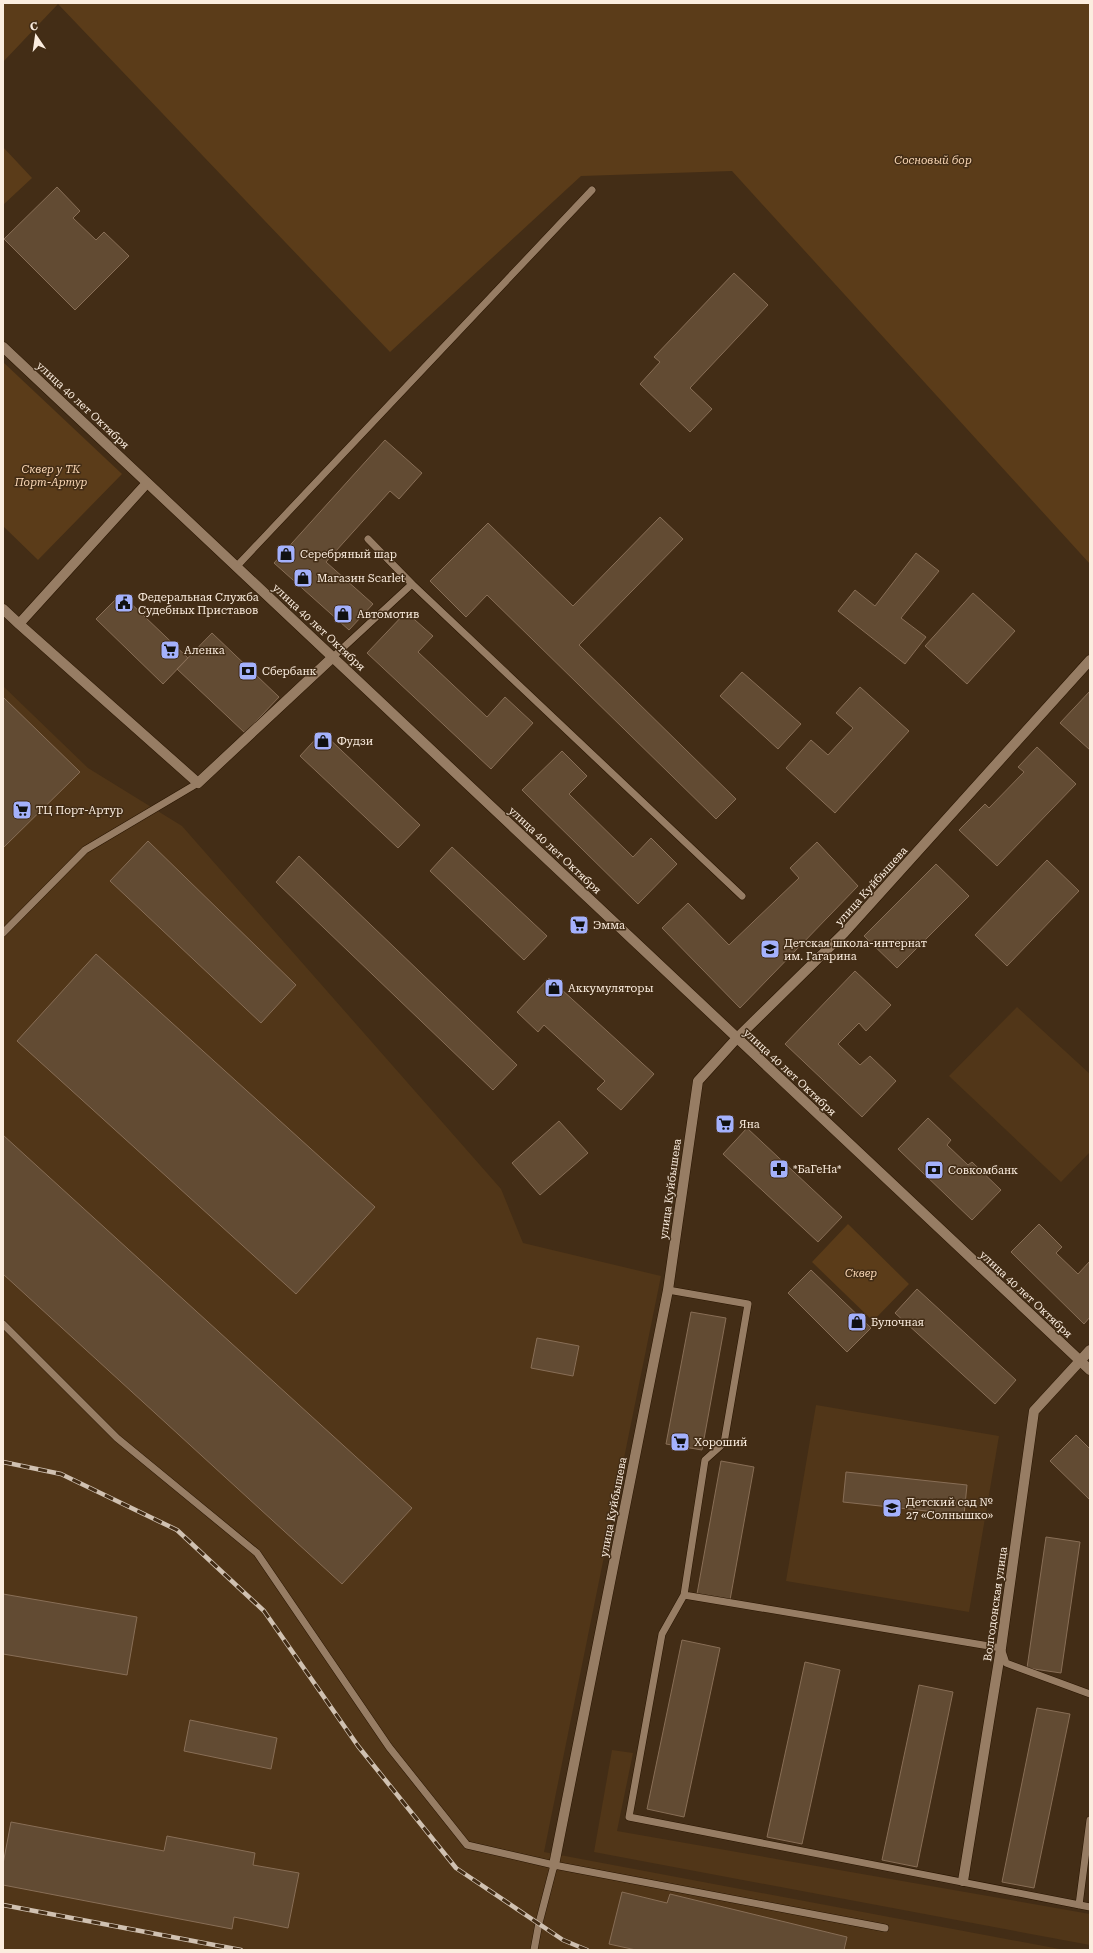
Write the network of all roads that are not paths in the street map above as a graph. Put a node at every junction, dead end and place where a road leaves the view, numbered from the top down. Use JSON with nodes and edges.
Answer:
{"nodes":[{"id":1,"x":592,"y":190,"type":"dead end"},
{"id":2,"x":3,"y":347,"type":"edge"},
{"id":3,"x":148,"y":483,"type":"junction"},
{"id":4,"x":368,"y":539,"type":"dead end"},
{"id":5,"x":237,"y":566,"type":"junction"},
{"id":6,"x":412,"y":584,"type":"junction"},
{"id":7,"x":3,"y":609,"type":"edge"},
{"id":8,"x":19,"y":624,"type":"junction"},
{"id":9,"x":333,"y":657,"type":"junction"},
{"id":10,"x":1090,"y":660,"type":"edge"},
{"id":11,"x":198,"y":783,"type":"junction"},
{"id":12,"x":742,"y":896,"type":"dead end"},
{"id":13,"x":3,"y":933,"type":"edge"},
{"id":14,"x":737,"y":1038,"type":"junction"},
{"id":15,"x":668,"y":1290,"type":"junction"},
{"id":16,"x":3,"y":1324,"type":"edge"},
{"id":17,"x":1090,"y":1350,"type":"edge"},
{"id":18,"x":1080,"y":1360,"type":"junction"},
{"id":19,"x":1090,"y":1370,"type":"edge"},
{"id":20,"x":684,"y":1595,"type":"junction"},
{"id":21,"x":1001,"y":1648,"type":"junction"},
{"id":22,"x":1090,"y":1694,"type":"edge"},
{"id":23,"x":1090,"y":1820,"type":"edge"},
{"id":24,"x":554,"y":1865,"type":"junction"},
{"id":25,"x":963,"y":1882,"type":"junction"},
{"id":26,"x":1079,"y":1905,"type":"junction"},
{"id":27,"x":1090,"y":1907,"type":"edge"},
{"id":28,"x":885,"y":1928,"type":"dead end"},
{"id":29,"x":534,"y":1950,"type":"edge"}],
"edges":[{"from":1,"to":5,"type":"lane"},
{"from":2,"to":3,"type":"street","name":"улица 40 лет Октября"},
{"from":3,"to":5,"type":"street","name":"улица 40 лет Октября"},
{"from":3,"to":8,"type":"street"},
{"from":4,"to":6,"type":"lane"},
{"from":5,"to":9,"type":"street","name":"улица 40 лет Октября"},
{"from":6,"to":9,"type":"lane"},
{"from":6,"to":12,"type":"lane"},
{"from":7,"to":8,"type":"street"},
{"from":8,"to":11,"type":"street"},
{"from":9,"to":11,"type":"street"},
{"from":9,"to":14,"type":"street","name":"улица 40 лет Октября"},
{"from":10,"to":14,"type":"street","name":"улица Куйбышева"},
{"from":11,"to":13,"type":"lane"},
{"from":14,"to":15,"type":"street","name":"улица Куйбышева"},
{"from":14,"to":18,"type":"street","name":"улица 40 лет Октября"},
{"from":15,"to":20,"type":"lane"},
{"from":15,"to":24,"type":"street","name":"улица Куйбышева"},
{"from":16,"to":24,"type":"lane"},
{"from":17,"to":18,"type":"street","name":"Волгодонская улица"},
{"from":18,"to":19,"type":"street","name":"улица 40 лет Октября"},
{"from":18,"to":21,"type":"street","name":"Волгодонская улица"},
{"from":20,"to":21,"type":"lane"},
{"from":20,"to":25,"type":"lane"},
{"from":21,"to":22,"type":"lane"},
{"from":21,"to":25,"type":"street","name":"Волгодонская улица"},
{"from":23,"to":26,"type":"lane"},
{"from":24,"to":28,"type":"lane"},
{"from":24,"to":29,"type":"lane"},
{"from":25,"to":26,"type":"lane"},
{"from":26,"to":27,"type":"lane"}]}
